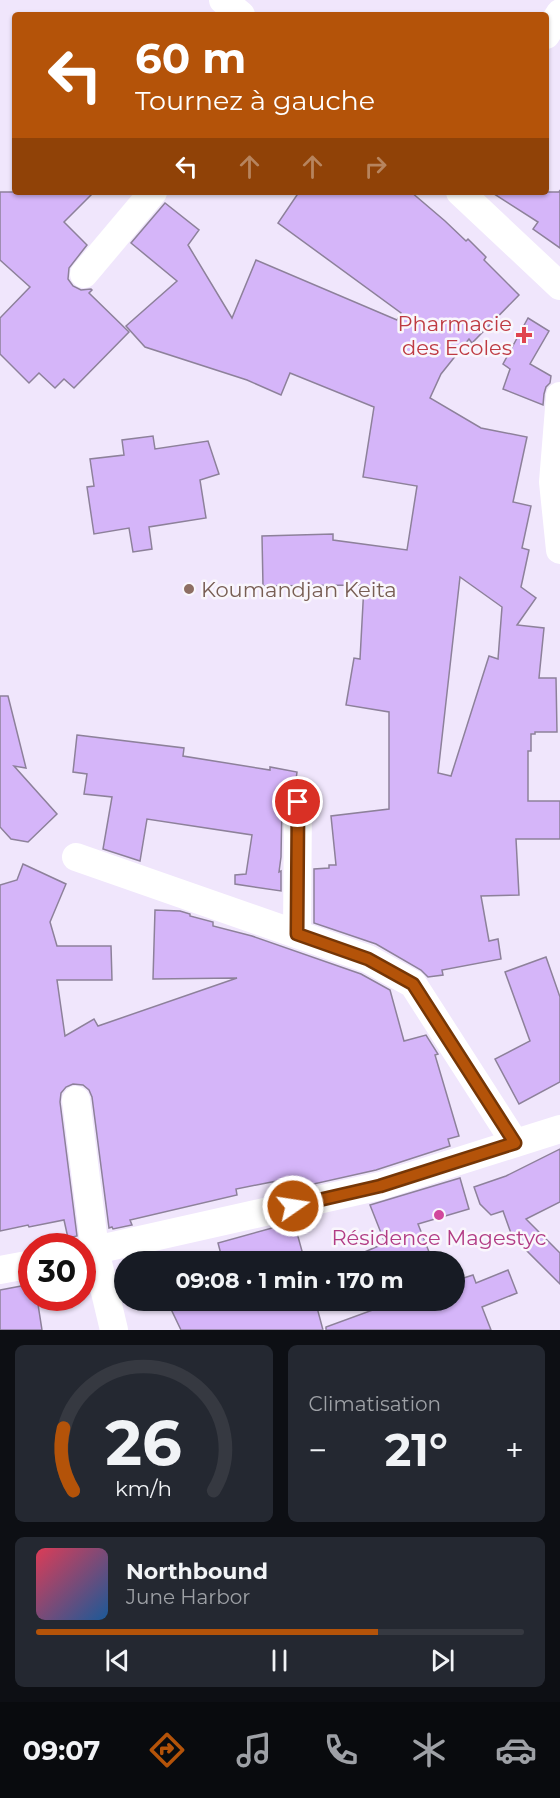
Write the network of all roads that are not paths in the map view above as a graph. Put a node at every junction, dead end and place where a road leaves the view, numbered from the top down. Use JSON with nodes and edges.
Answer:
{"nodes":[{"id":1,"x":223,"y":0,"type":"edge"},
{"id":2,"x":237,"y":12,"type":"edge"},
{"id":3,"x":560,"y":13,"type":"edge"},
{"id":4,"x":549,"y":30,"type":"edge"},
{"id":5,"x":150,"y":195,"type":"edge"},
{"id":6,"x":463,"y":195,"type":"edge"},
{"id":7,"x":84,"y":274,"type":"dead end"},
{"id":8,"x":560,"y":286,"type":"edge"},
{"id":9,"x":560,"y":396,"type":"edge"},
{"id":10,"x":560,"y":550,"type":"edge"},
{"id":11,"x":298,"y":802,"type":"dead end"},
{"id":12,"x":76,"y":856,"type":"dead end"},
{"id":13,"x":297,"y":934,"type":"junction"},
{"id":14,"x":76,"y":1100,"type":"dead end"},
{"id":15,"x":560,"y":1129,"type":"edge"},
{"id":16,"x":515,"y":1143,"type":"junction"},
{"id":17,"x":87,"y":1233,"type":"edge"},
{"id":18,"x":96,"y":1249,"type":"edge"},
{"id":19,"x":18,"y":1267,"type":"edge"},
{"id":20,"x":0,"y":1270,"type":"edge"},
{"id":21,"x":96,"y":1273,"type":"edge"},
{"id":22,"x":114,"y":1330,"type":"edge"}],
"edges":[{"from":1,"to":2,"type":"street"},
{"from":3,"to":4,"type":"street"},
{"from":5,"to":7,"type":"street"},
{"from":6,"to":8,"type":"street"},
{"from":9,"to":10,"type":"street"},
{"from":11,"to":13,"type":"street"},
{"from":12,"to":13,"type":"street"},
{"from":13,"to":16,"type":"street"},
{"from":14,"to":17,"type":"street"},
{"from":15,"to":16,"type":"street"},
{"from":16,"to":18,"type":"street"},
{"from":19,"to":20,"type":"street"},
{"from":21,"to":22,"type":"street"}]}
